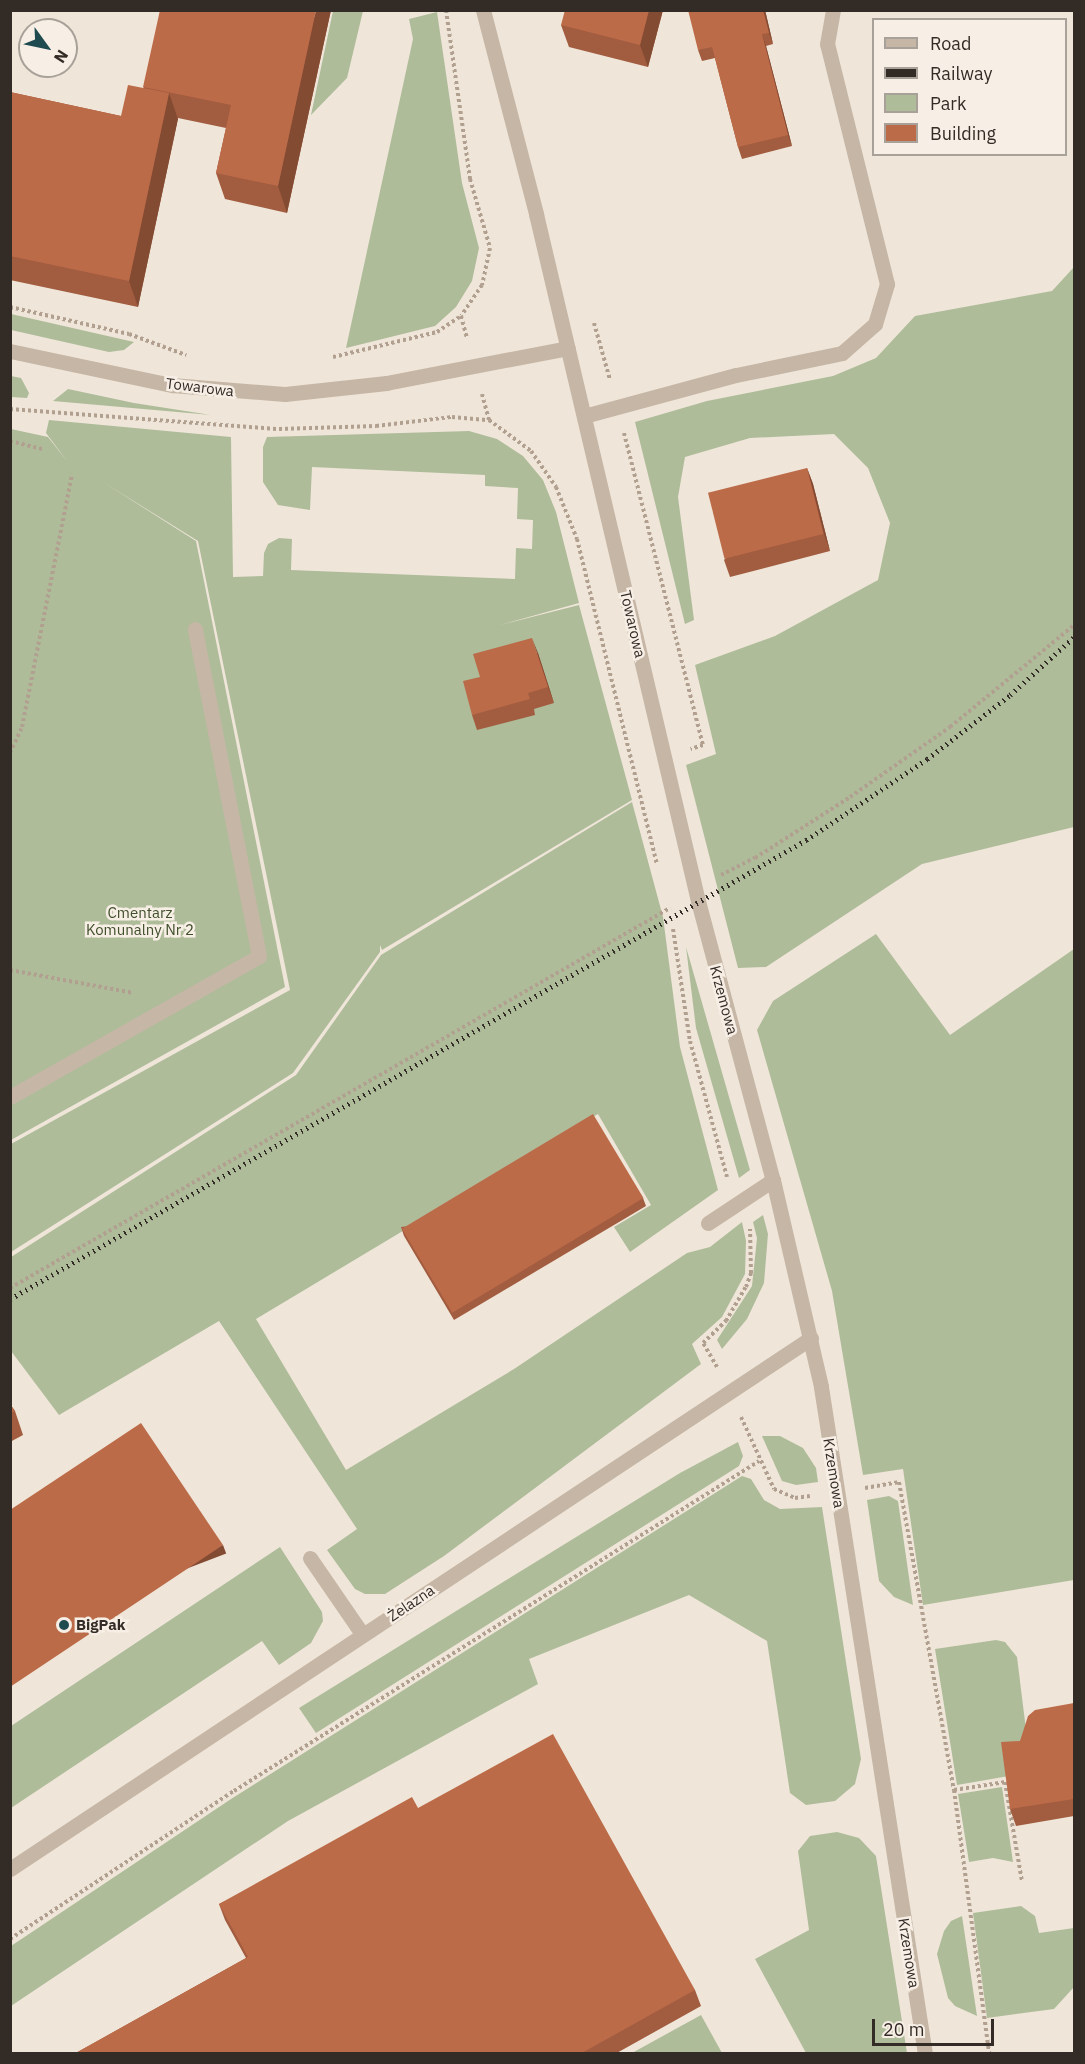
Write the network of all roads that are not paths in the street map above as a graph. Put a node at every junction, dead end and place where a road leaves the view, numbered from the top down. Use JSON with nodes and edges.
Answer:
{"nodes":[{"id":1,"x":483,"y":10,"type":"edge"},
{"id":2,"x":833,"y":10,"type":"edge"},
{"id":3,"x":568,"y":348,"type":"junction"},
{"id":4,"x":10,"y":351,"type":"edge"},
{"id":5,"x":584,"y":416,"type":"junction"},
{"id":6,"x":195,"y":629,"type":"dead end"},
{"id":7,"x":696,"y":894,"type":"joint"},
{"id":8,"x":10,"y":1097,"type":"edge"},
{"id":9,"x":773,"y":1180,"type":"junction"},
{"id":10,"x":708,"y":1223,"type":"dead end"},
{"id":11,"x":811,"y":1338,"type":"junction"},
{"id":12,"x":310,"y":1558,"type":"dead end"},
{"id":13,"x":363,"y":1635,"type":"junction"},
{"id":14,"x":10,"y":1869,"type":"edge"},
{"id":15,"x":925,"y":2054,"type":"edge"}],
"edges":[{"from":1,"to":3,"type":"street","name":"Towarowa"},
{"from":2,"to":5,"type":"street"},
{"from":3,"to":4,"type":"street","name":"Towarowa"},
{"from":3,"to":5,"type":"street","name":"Towarowa"},
{"from":5,"to":7,"type":"street","name":"Towarowa"},
{"from":6,"to":8,"type":"street"},
{"from":7,"to":9,"type":"street","name":"Krzemowa"},
{"from":9,"to":10,"type":"street"},
{"from":9,"to":11,"type":"street","name":"Krzemowa"},
{"from":11,"to":13,"type":"street","name":"Żelazna"},
{"from":11,"to":15,"type":"street","name":"Krzemowa"},
{"from":12,"to":13,"type":"street"},
{"from":13,"to":14,"type":"street","name":"Żelazna"}]}
